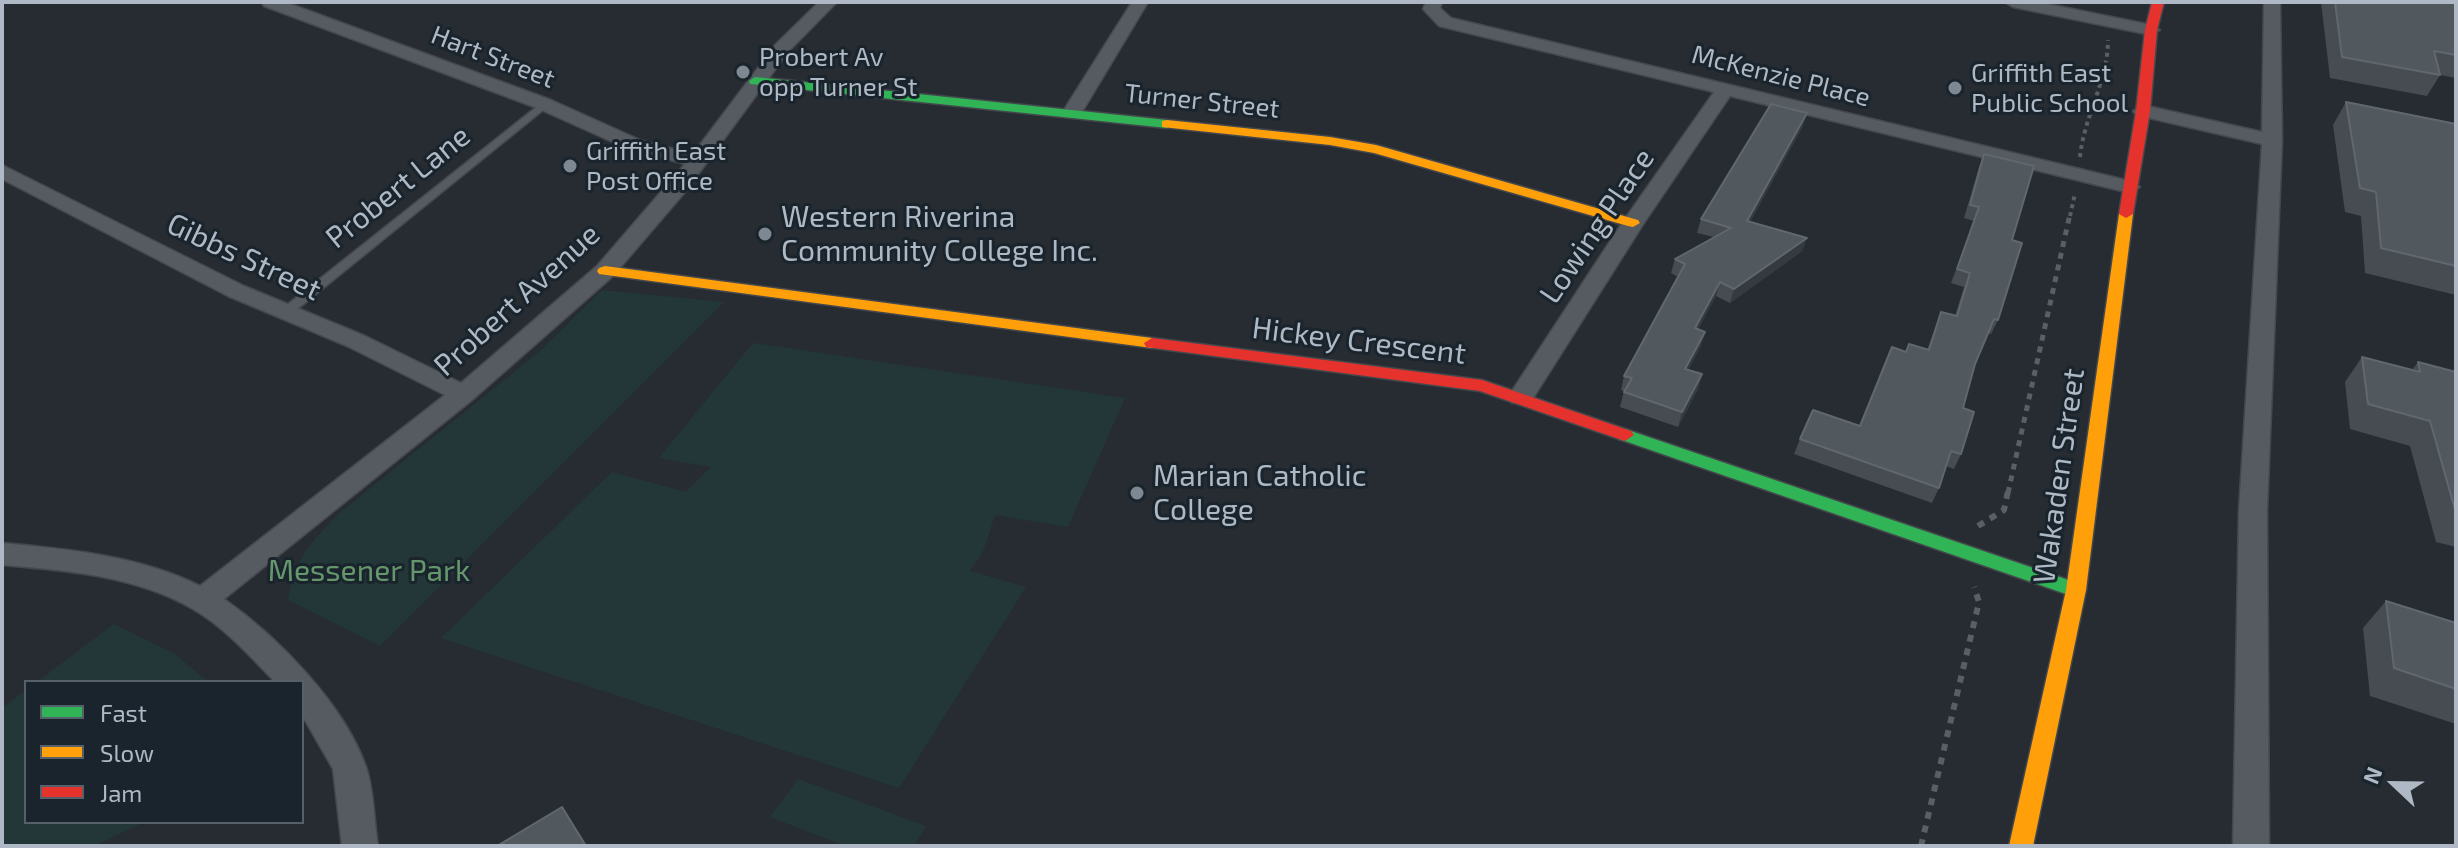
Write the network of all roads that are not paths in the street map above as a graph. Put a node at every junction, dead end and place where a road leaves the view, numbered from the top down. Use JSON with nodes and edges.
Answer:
{"nodes":[{"id":1,"x":270,"y":2,"type":"edge"},
{"id":2,"x":829,"y":2,"type":"edge"},
{"id":3,"x":1140,"y":2,"type":"edge"},
{"id":4,"x":1434,"y":2,"type":"edge"},
{"id":5,"x":2013,"y":2,"type":"edge"},
{"id":6,"x":2158,"y":2,"type":"edge"},
{"id":7,"x":2272,"y":2,"type":"edge"},
{"id":8,"x":2151,"y":30,"type":"junction"},
{"id":9,"x":755,"y":81,"type":"junction"},
{"id":10,"x":1726,"y":89,"type":"junction"},
{"id":11,"x":544,"y":104,"type":"junction"},
{"id":12,"x":2143,"y":111,"type":"junction"},
{"id":13,"x":1072,"y":113,"type":"junction"},
{"id":14,"x":2272,"y":140,"type":"junction"},
{"id":15,"x":697,"y":161,"type":"junction"},
{"id":16,"x":2,"y":171,"type":"edge"},
{"id":17,"x":2130,"y":187,"type":"junction"},
{"id":18,"x":1633,"y":223,"type":"junction"},
{"id":19,"x":605,"y":271,"type":"junction"},
{"id":20,"x":286,"y":312,"type":"junction"},
{"id":21,"x":463,"y":394,"type":"junction"},
{"id":22,"x":1521,"y":397,"type":"junction"},
{"id":23,"x":2,"y":554,"type":"edge"},
{"id":24,"x":2076,"y":590,"type":"junction"},
{"id":25,"x":203,"y":600,"type":"junction"},
{"id":26,"x":293,"y":680,"type":"edge"},
{"id":27,"x":304,"y":692,"type":"edge"},
{"id":28,"x":360,"y":846,"type":"edge"},
{"id":29,"x":2021,"y":846,"type":"edge"},
{"id":30,"x":2251,"y":846,"type":"edge"}],
"edges":[{"from":1,"to":11,"type":"street","name":"Hart Street"},
{"from":2,"to":9,"type":"street","name":"Probert Avenue"},
{"from":3,"to":13,"type":"street"},
{"from":4,"to":10,"type":"street","name":"McKenzie Place"},
{"from":5,"to":8,"type":"street"},
{"from":6,"to":8,"type":"street","name":"Wakaden Street"},
{"from":7,"to":14,"type":"street"},
{"from":8,"to":12,"type":"street","name":"Wakaden Street"},
{"from":9,"to":13,"type":"street","name":"Turner Street"},
{"from":9,"to":15,"type":"street","name":"Probert Avenue"},
{"from":10,"to":17,"type":"street","name":"McKenzie Place"},
{"from":10,"to":18,"type":"street","name":"Lowing Place"},
{"from":11,"to":15,"type":"street","name":"Hart Street"},
{"from":11,"to":20,"type":"lane","name":"Probert Lane"},
{"from":12,"to":14,"type":"street"},
{"from":12,"to":17,"type":"street","name":"Wakaden Street"},
{"from":13,"to":18,"type":"street","name":"Turner Street"},
{"from":14,"to":30,"type":"street"},
{"from":15,"to":19,"type":"street","name":"Probert Avenue"},
{"from":16,"to":20,"type":"street","name":"Gibbs Street"},
{"from":17,"to":24,"type":"street","name":"Wakaden Street"},
{"from":18,"to":22,"type":"street","name":"Lowing Place"},
{"from":19,"to":21,"type":"street","name":"Probert Avenue"},
{"from":19,"to":22,"type":"street","name":"Hickey Crescent"},
{"from":20,"to":21,"type":"street","name":"Gibbs Street"},
{"from":21,"to":25,"type":"street","name":"Probert Avenue"},
{"from":22,"to":24,"type":"street","name":"Hickey Crescent"},
{"from":23,"to":25,"type":"street"},
{"from":24,"to":29,"type":"street","name":"Wakaden Street"},
{"from":25,"to":26,"type":"street"},
{"from":27,"to":28,"type":"street"}]}
